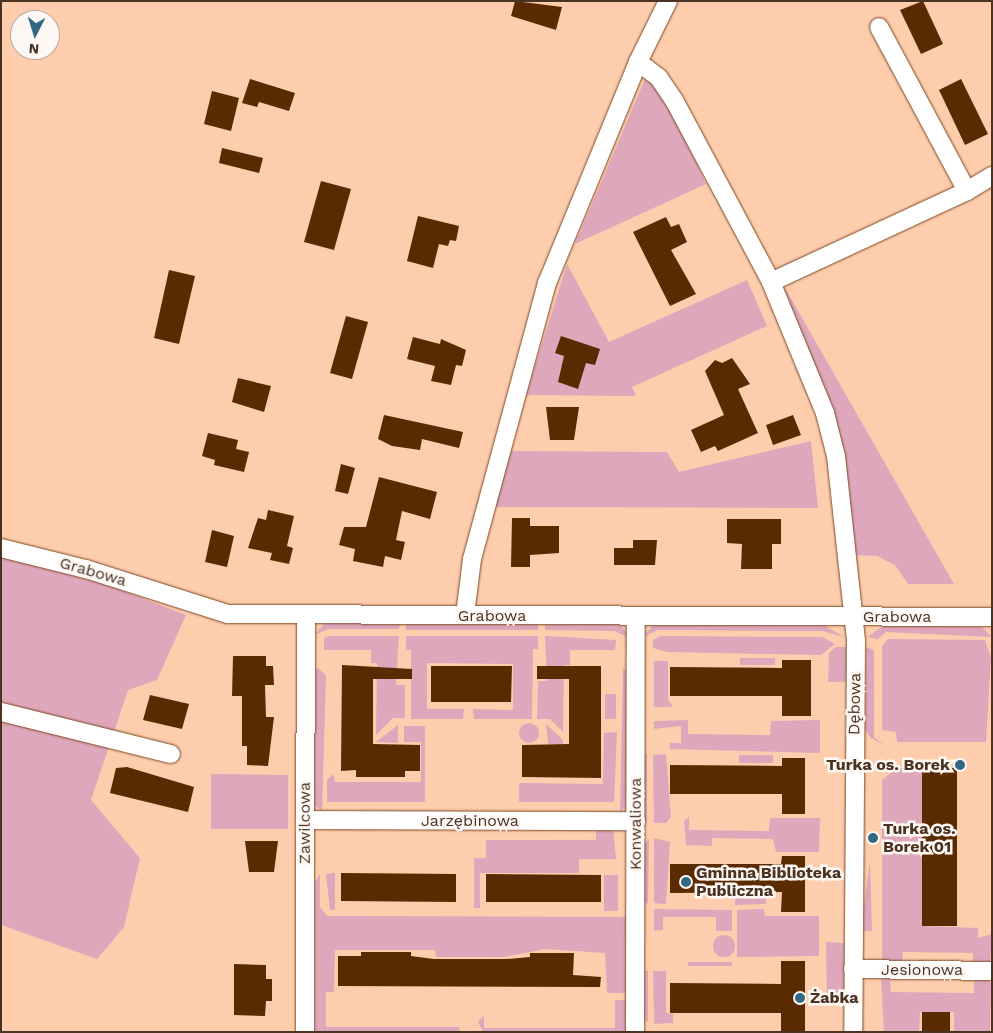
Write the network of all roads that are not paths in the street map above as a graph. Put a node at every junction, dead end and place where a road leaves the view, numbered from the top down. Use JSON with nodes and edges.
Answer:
{"nodes":[{"id":1,"x":668,"y":1,"type":"edge"},
{"id":2,"x":879,"y":27,"type":"dead end"},
{"id":3,"x":638,"y":62,"type":"junction"},
{"id":4,"x":992,"y":176,"type":"edge"},
{"id":5,"x":967,"y":191,"type":"junction"},
{"id":6,"x":771,"y":282,"type":"junction"},
{"id":7,"x":1,"y":548,"type":"edge"},
{"id":8,"x":306,"y":615,"type":"junction"},
{"id":9,"x":465,"y":616,"type":"junction"},
{"id":10,"x":636,"y":616,"type":"junction"},
{"id":11,"x":855,"y":616,"type":"junction"},
{"id":12,"x":992,"y":617,"type":"edge"},
{"id":13,"x":1,"y":712,"type":"edge"},
{"id":14,"x":171,"y":754,"type":"dead end"},
{"id":15,"x":305,"y":820,"type":"junction"},
{"id":16,"x":636,"y":821,"type":"junction"},
{"id":17,"x":853,"y":969,"type":"junction"},
{"id":18,"x":992,"y":971,"type":"edge"},
{"id":19,"x":305,"y":1032,"type":"edge"},
{"id":20,"x":635,"y":1032,"type":"edge"},
{"id":21,"x":853,"y":1032,"type":"edge"}],
"edges":[{"from":1,"to":3,"type":"street"},
{"from":2,"to":5,"type":"street"},
{"from":3,"to":6,"type":"street","name":"Dębowa"},
{"from":3,"to":9,"type":"street"},
{"from":4,"to":5,"type":"street"},
{"from":5,"to":6,"type":"street"},
{"from":6,"to":11,"type":"street","name":"Dębowa"},
{"from":7,"to":8,"type":"street","name":"Grabowa"},
{"from":8,"to":9,"type":"street","name":"Grabowa"},
{"from":8,"to":15,"type":"street","name":"Zawilcowa"},
{"from":9,"to":10,"type":"street","name":"Grabowa"},
{"from":10,"to":11,"type":"street","name":"Grabowa"},
{"from":10,"to":16,"type":"street","name":"Konwaliowa"},
{"from":11,"to":12,"type":"street","name":"Grabowa"},
{"from":11,"to":17,"type":"street","name":"Dębowa"},
{"from":13,"to":14,"type":"street"},
{"from":15,"to":16,"type":"street","name":"Jarzębinowa"},
{"from":15,"to":19,"type":"street","name":"Zawilcowa"},
{"from":16,"to":20,"type":"street","name":"Konwaliowa"},
{"from":17,"to":18,"type":"street","name":"Jesionowa"},
{"from":17,"to":21,"type":"street","name":"Dębowa"}]}
